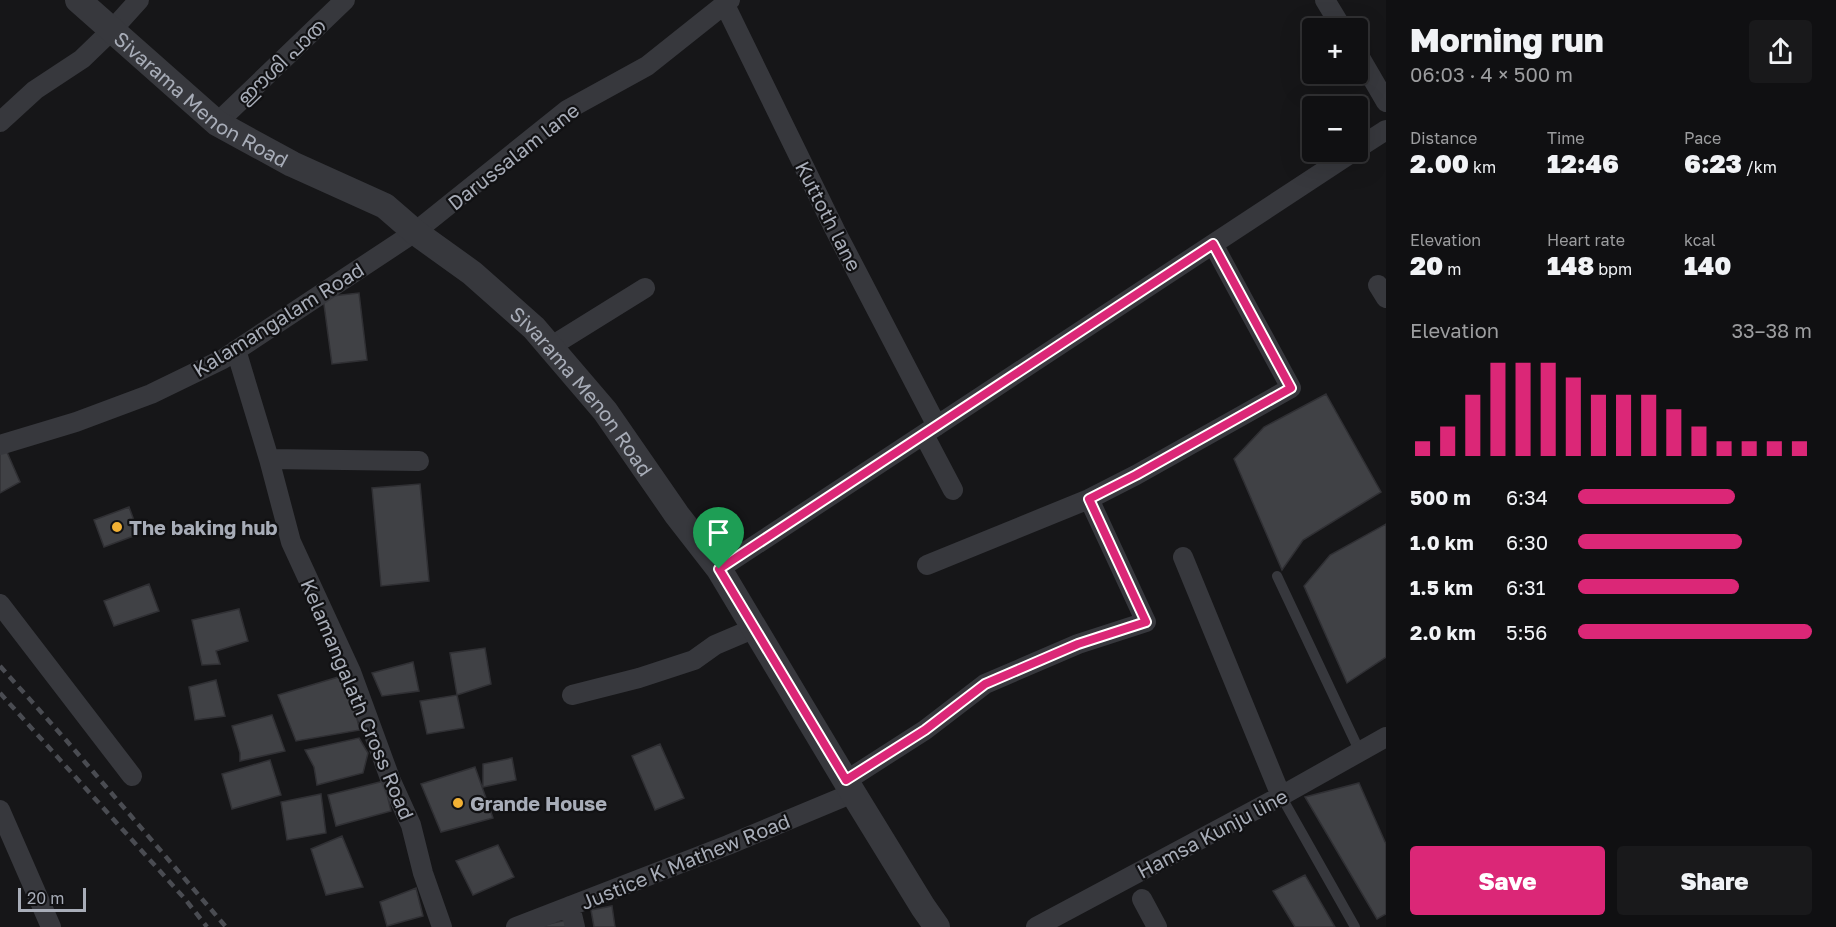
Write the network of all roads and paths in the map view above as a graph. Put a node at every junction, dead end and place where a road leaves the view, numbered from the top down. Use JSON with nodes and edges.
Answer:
{"nodes":[{"id":1,"x":78,"y":0,"type":"edge"},
{"id":2,"x":139,"y":0,"type":"edge"},
{"id":3,"x":345,"y":0,"type":"edge"},
{"id":4,"x":1325,"y":0,"type":"edge"},
{"id":5,"x":728,"y":2,"type":"edge"},
{"id":6,"x":1336,"y":18,"type":"edge"},
{"id":7,"x":111,"y":31,"type":"junction"},
{"id":8,"x":1379,"y":72,"type":"edge"},
{"id":9,"x":1386,"y":102,"type":"edge"},
{"id":10,"x":0,"y":122,"type":"edge"},
{"id":11,"x":217,"y":123,"type":"junction"},
{"id":12,"x":1386,"y":130,"type":"edge"},
{"id":13,"x":1368,"y":142,"type":"edge"},
{"id":14,"x":1338,"y":162,"type":"edge"},
{"id":15,"x":415,"y":232,"type":"junction"},
{"id":16,"x":1213,"y":244,"type":"junction"},
{"id":17,"x":645,"y":288,"type":"dead end"},
{"id":18,"x":550,"y":347,"type":"junction"},
{"id":19,"x":236,"y":350,"type":"junction"},
{"id":20,"x":930,"y":430,"type":"junction"},
{"id":21,"x":0,"y":445,"type":"edge"},
{"id":22,"x":269,"y":459,"type":"junction"},
{"id":23,"x":418,"y":460,"type":"dead end"},
{"id":24,"x":953,"y":490,"type":"dead end"},
{"id":25,"x":1089,"y":499,"type":"junction"},
{"id":26,"x":1183,"y":557,"type":"dead end"},
{"id":27,"x":927,"y":565,"type":"dead end"},
{"id":28,"x":719,"y":569,"type":"junction"},
{"id":29,"x":1277,"y":576,"type":"dead end"},
{"id":30,"x":0,"y":604,"type":"edge"},
{"id":31,"x":755,"y":628,"type":"junction"},
{"id":32,"x":572,"y":695,"type":"dead end"},
{"id":33,"x":1386,"y":737,"type":"edge"},
{"id":34,"x":1359,"y":752,"type":"junction"},
{"id":35,"x":132,"y":776,"type":"dead end"},
{"id":36,"x":850,"y":787,"type":"junction"},
{"id":37,"x":1281,"y":796,"type":"junction"},
{"id":38,"x":0,"y":810,"type":"edge"},
{"id":39,"x":1142,"y":899,"type":"dead end"},
{"id":40,"x":570,"y":906,"type":"junction"},
{"id":41,"x":51,"y":927,"type":"edge"},
{"id":42,"x":442,"y":927,"type":"edge"},
{"id":43,"x":516,"y":927,"type":"edge"},
{"id":44,"x":575,"y":927,"type":"edge"},
{"id":45,"x":937,"y":927,"type":"edge"},
{"id":46,"x":1036,"y":927,"type":"edge"},
{"id":47,"x":1157,"y":927,"type":"edge"},
{"id":48,"x":1355,"y":927,"type":"edge"}],
"edges":[{"from":1,"to":7,"type":"street","name":"Sivarama Menon Road"},
{"from":2,"to":7,"type":"street"},
{"from":3,"to":11,"type":"street","name":"ഈശി പാത"},
{"from":4,"to":6,"type":"street"},
{"from":5,"to":15,"type":"street","name":"Darussalam lane"},
{"from":5,"to":20,"type":"street","name":"Kuttoth lane"},
{"from":7,"to":10,"type":"street"},
{"from":7,"to":11,"type":"street","name":"Sivarama Menon Road"},
{"from":8,"to":9,"type":"street"},
{"from":11,"to":15,"type":"street","name":"Sivarama Menon Road"},
{"from":12,"to":13,"type":"street"},
{"from":14,"to":16,"type":"street"},
{"from":15,"to":18,"type":"street","name":"Sivarama Menon Road"},
{"from":15,"to":19,"type":"street","name":"Kalamangalam Road"},
{"from":16,"to":20,"type":"street"},
{"from":16,"to":25,"type":"street"},
{"from":17,"to":18,"type":"street"},
{"from":18,"to":28,"type":"street","name":"Sivarama Menon Road"},
{"from":19,"to":21,"type":"street","name":"Kalamangalam Road"},
{"from":19,"to":22,"type":"street","name":"Kelamangalath Cross Road"},
{"from":20,"to":24,"type":"street","name":"Kuttoth lane"},
{"from":20,"to":28,"type":"street"},
{"from":22,"to":23,"type":"street"},
{"from":22,"to":42,"type":"street","name":"Kelamangalath Cross Road"},
{"from":25,"to":27,"type":"street"},
{"from":25,"to":36,"type":"street","name":"Justice K Mathew Road"},
{"from":26,"to":37,"type":"street"},
{"from":28,"to":31,"type":"street","name":"Sivarama Menon Road"},
{"from":29,"to":34,"type":"lane"},
{"from":30,"to":35,"type":"street"},
{"from":31,"to":32,"type":"street"},
{"from":31,"to":36,"type":"street","name":"Sivarama Menon Road"},
{"from":33,"to":34,"type":"street","name":"Hamsa Kunju line"},
{"from":34,"to":37,"type":"street","name":"Hamsa Kunju line"},
{"from":36,"to":40,"type":"street","name":"Justice K Mathew Road"},
{"from":36,"to":45,"type":"street","name":"Sivarama Menon Road"},
{"from":37,"to":46,"type":"street","name":"Hamsa Kunju line"},
{"from":37,"to":48,"type":"lane"},
{"from":38,"to":41,"type":"street"},
{"from":39,"to":47,"type":"street"},
{"from":40,"to":43,"type":"street","name":"Justice K Mathew Road"},
{"from":40,"to":44,"type":"street"}]}
